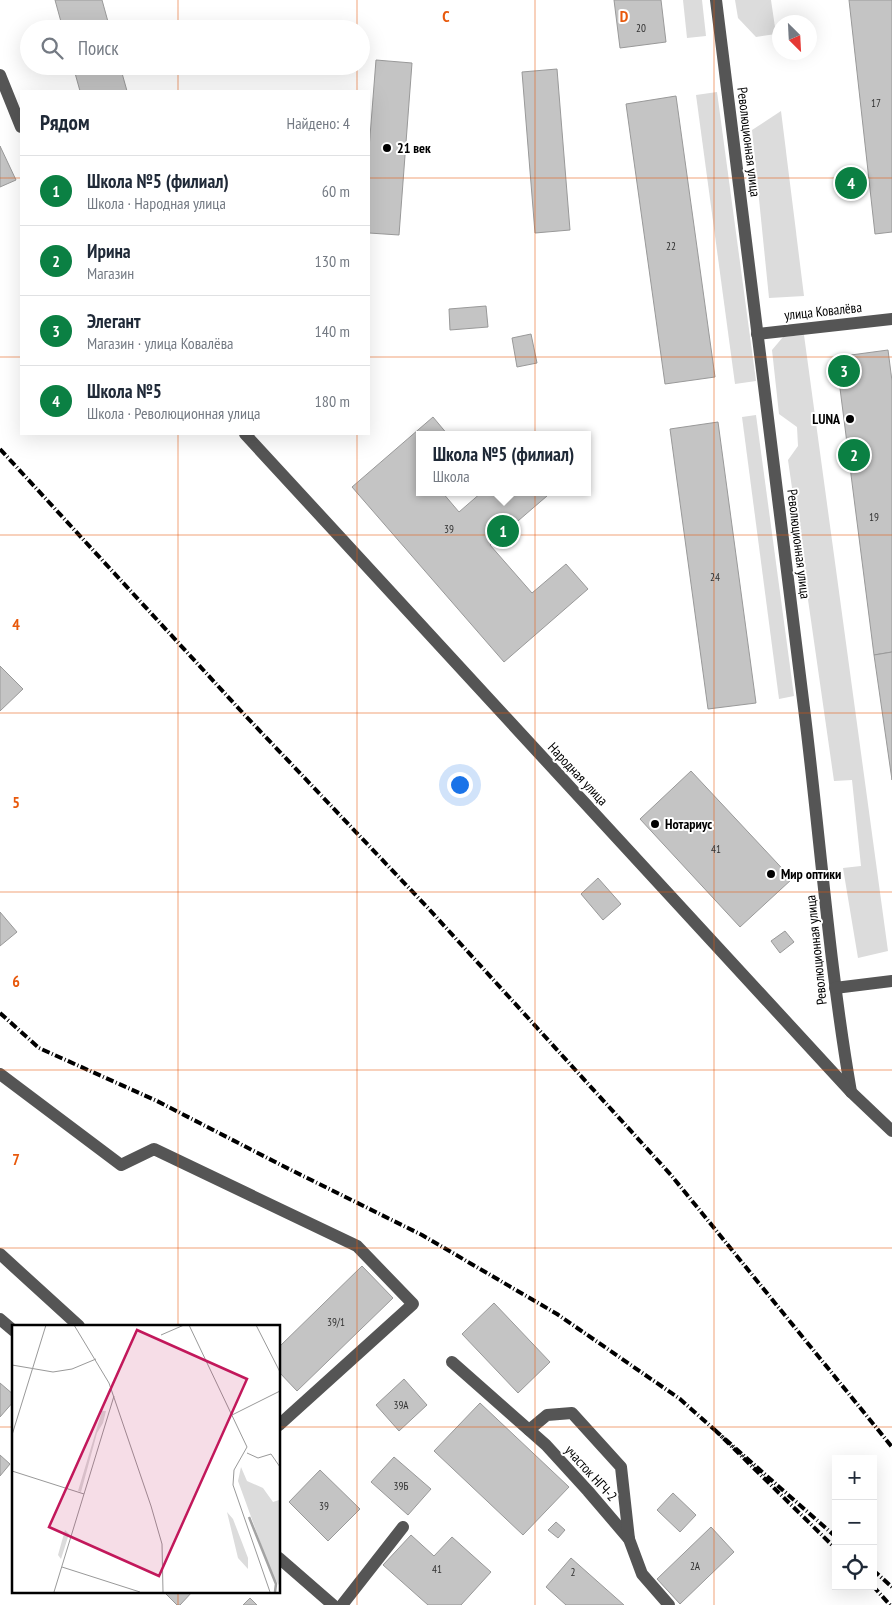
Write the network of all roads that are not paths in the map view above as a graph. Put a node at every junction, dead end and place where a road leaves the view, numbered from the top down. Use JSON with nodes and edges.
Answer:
{"nodes":[{"id":1,"x":716,"y":0,"type":"edge"},
{"id":2,"x":0,"y":75,"type":"edge"},
{"id":3,"x":20,"y":125,"type":"edge"},
{"id":4,"x":892,"y":318,"type":"edge"},
{"id":5,"x":758,"y":334,"type":"junction"},
{"id":6,"x":246,"y":435,"type":"edge"},
{"id":7,"x":892,"y":981,"type":"edge"},
{"id":8,"x":835,"y":988,"type":"junction"},
{"id":9,"x":0,"y":1074,"type":"edge"},
{"id":10,"x":851,"y":1092,"type":"junction"},
{"id":11,"x":892,"y":1131,"type":"edge"},
{"id":12,"x":0,"y":1254,"type":"edge"},
{"id":13,"x":0,"y":1319,"type":"edge"},
{"id":14,"x":78,"y":1325,"type":"edge"},
{"id":15,"x":12,"y":1329,"type":"edge"},
{"id":16,"x":452,"y":1362,"type":"dead end"},
{"id":17,"x":280,"y":1424,"type":"edge"},
{"id":18,"x":529,"y":1430,"type":"junction"},
{"id":19,"x":403,"y":1527,"type":"dead end"},
{"id":20,"x":628,"y":1539,"type":"junction"},
{"id":21,"x":280,"y":1559,"type":"edge"},
{"id":22,"x":333,"y":1605,"type":"edge"},
{"id":23,"x":342,"y":1605,"type":"edge"},
{"id":24,"x":669,"y":1605,"type":"edge"}],
"edges":[{"from":1,"to":5,"type":"street","name":"Революционная улица"},
{"from":2,"to":3,"type":"street"},
{"from":4,"to":5,"type":"street","name":"улица Ковалёва"},
{"from":5,"to":8,"type":"street","name":"Революционная улица"},
{"from":6,"to":10,"type":"street","name":"Народная улица"},
{"from":7,"to":8,"type":"street"},
{"from":8,"to":10,"type":"street","name":"Революционная улица"},
{"from":9,"to":17,"type":"street"},
{"from":10,"to":11,"type":"street","name":"Народная улица"},
{"from":12,"to":14,"type":"street"},
{"from":13,"to":15,"type":"street"},
{"from":16,"to":18,"type":"street","name":"участок НГЧ-2"},
{"from":18,"to":20,"type":"street","name":"участок НГЧ-2"},
{"from":18,"to":20,"type":"street","name":"участок НГЧ-2"},
{"from":19,"to":23,"type":"street"},
{"from":20,"to":24,"type":"street","name":"участок НГЧ-2"},
{"from":21,"to":22,"type":"street"}]}
